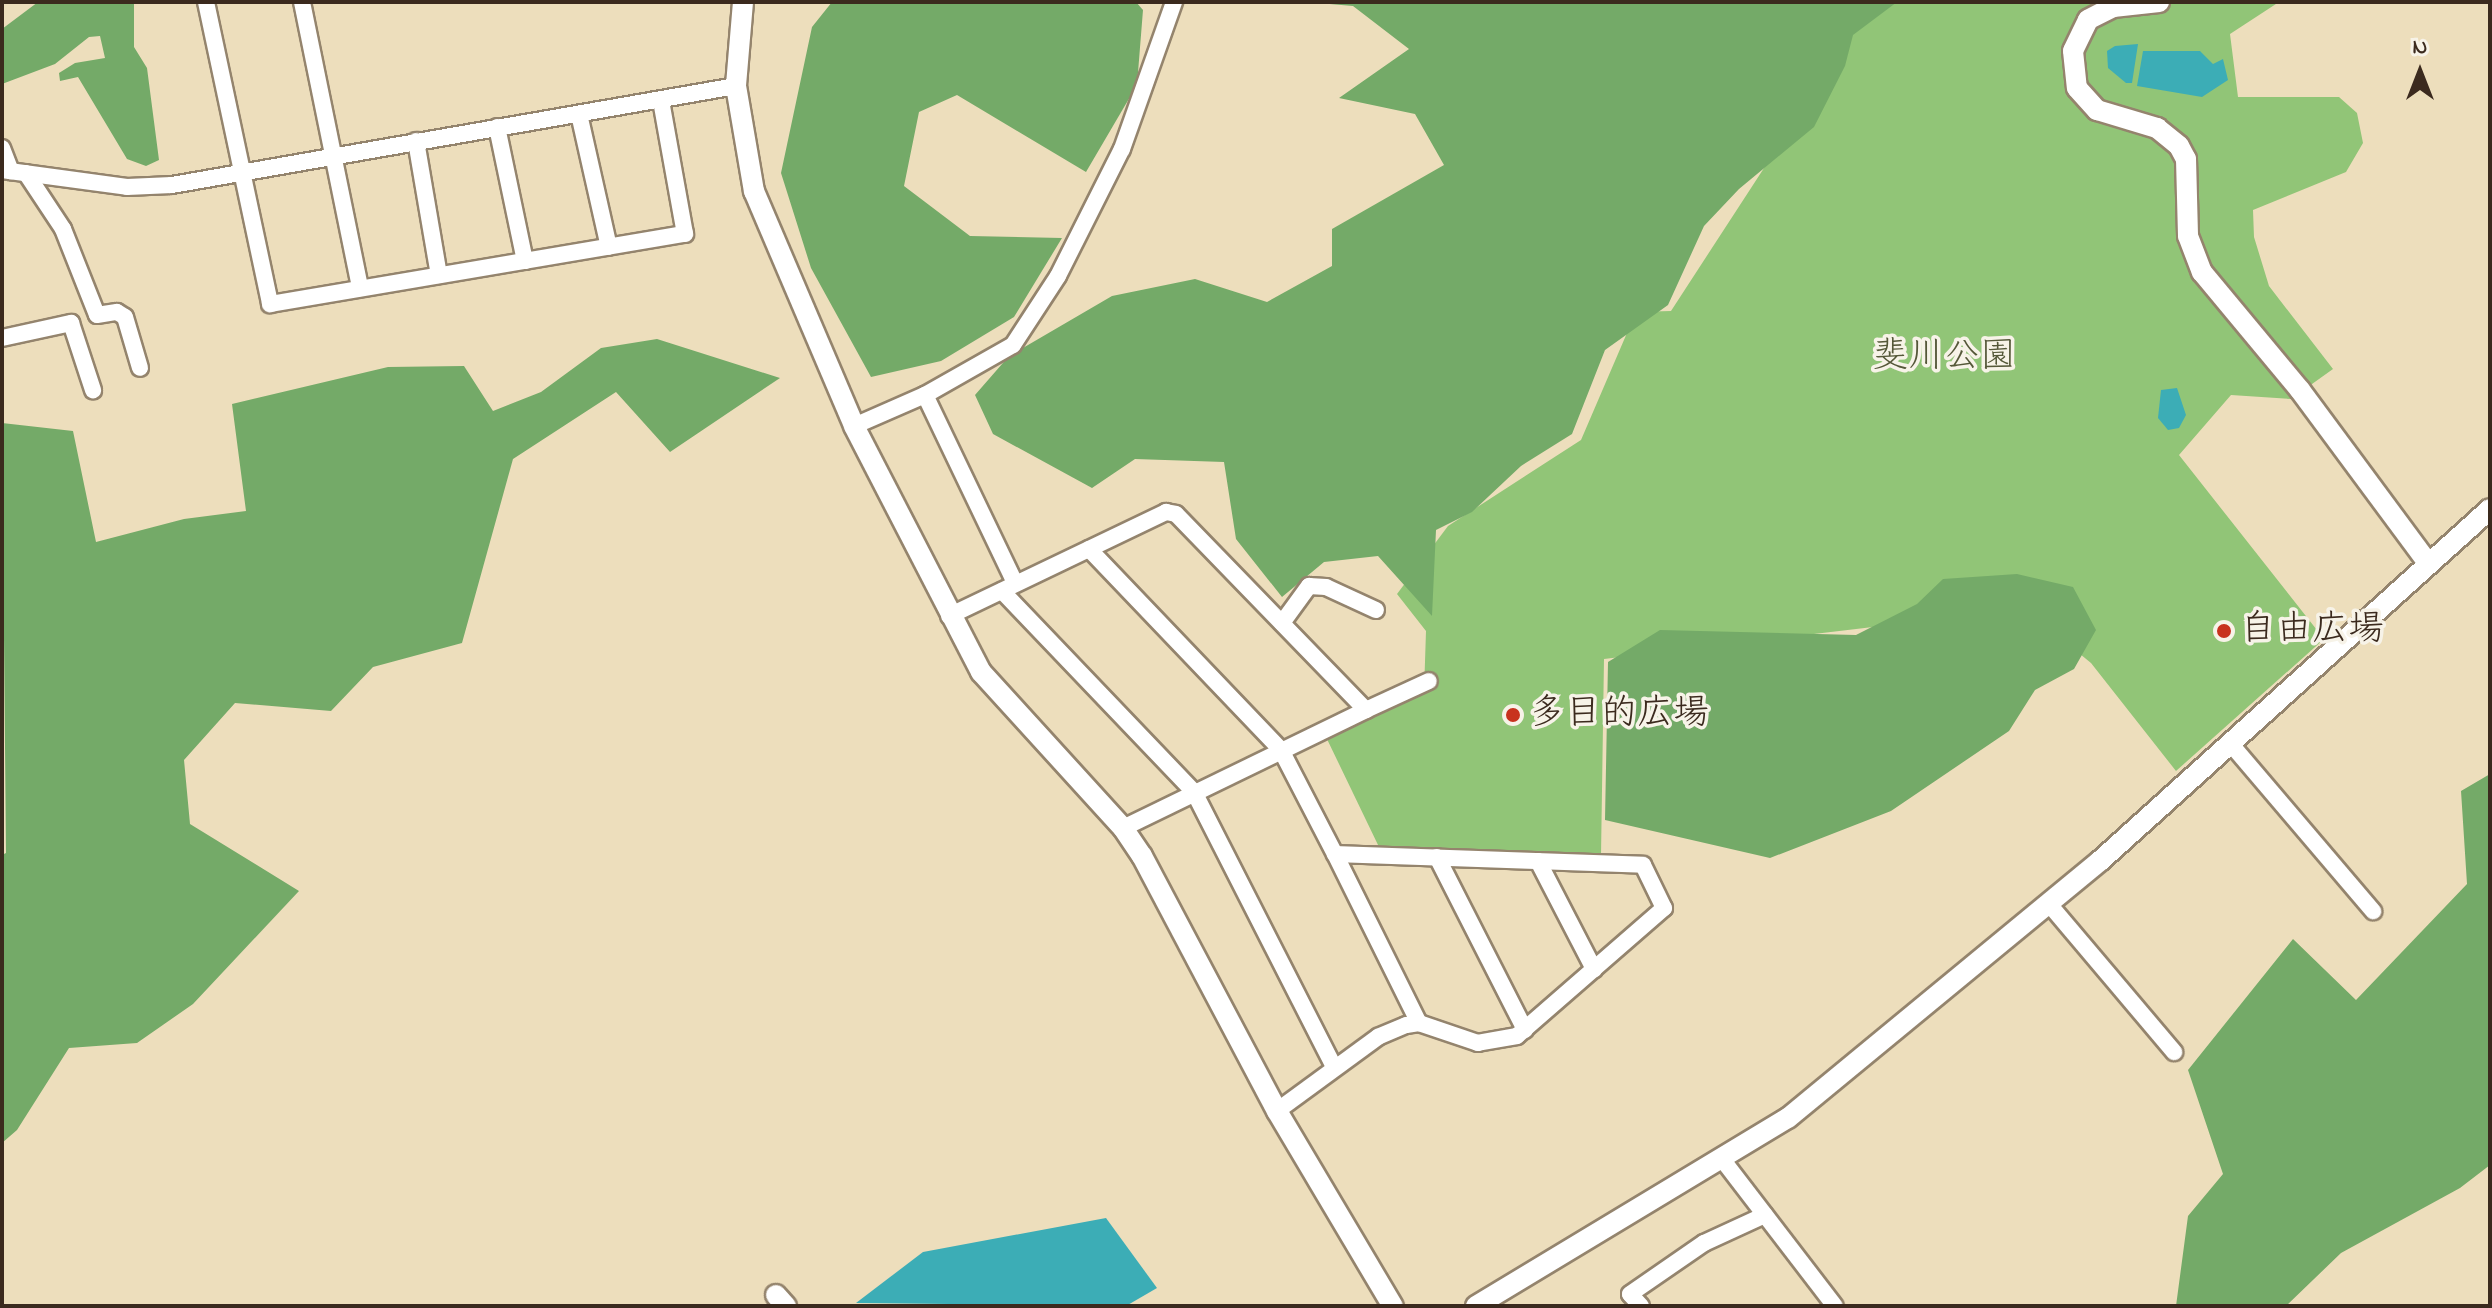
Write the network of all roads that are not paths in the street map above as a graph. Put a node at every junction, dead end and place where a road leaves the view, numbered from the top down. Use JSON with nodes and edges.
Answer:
{"nodes":[{"id":1,"x":206,"y":2,"type":"edge"},
{"id":2,"x":302,"y":2,"type":"edge"},
{"id":3,"x":743,"y":2,"type":"edge"},
{"id":4,"x":1174,"y":2,"type":"edge"},
{"id":5,"x":2159,"y":2,"type":"edge"},
{"id":6,"x":736,"y":86,"type":"junction"},
{"id":7,"x":661,"y":100,"type":"junction"},
{"id":8,"x":579,"y":114,"type":"junction"},
{"id":9,"x":497,"y":127,"type":"junction"},
{"id":10,"x":416,"y":141,"type":"junction"},
{"id":11,"x":333,"y":155,"type":"junction"},
{"id":12,"x":9,"y":163,"type":"edge"},
{"id":13,"x":241,"y":171,"type":"junction"},
{"id":14,"x":609,"y":247,"type":"junction"},
{"id":15,"x":525,"y":261,"type":"junction"},
{"id":16,"x":439,"y":275,"type":"junction"},
{"id":17,"x":360,"y":288,"type":"junction"},
{"id":18,"x":97,"y":315,"type":"junction"},
{"id":19,"x":71,"y":323,"type":"junction"},
{"id":20,"x":2,"y":338,"type":"edge"},
{"id":21,"x":140,"y":368,"type":"dead end"},
{"id":22,"x":93,"y":390,"type":"dead end"},
{"id":23,"x":925,"y":395,"type":"junction"},
{"id":24,"x":854,"y":426,"type":"junction"},
{"id":25,"x":2490,"y":509,"type":"edge"},
{"id":26,"x":1089,"y":549,"type":"junction"},
{"id":27,"x":2428,"y":563,"type":"junction"},
{"id":28,"x":1008,"y":587,"type":"junction"},
{"id":29,"x":1376,"y":610,"type":"dead end"},
{"id":30,"x":949,"y":616,"type":"junction"},
{"id":31,"x":1282,"y":623,"type":"junction"},
{"id":32,"x":1429,"y":681,"type":"dead end"},
{"id":33,"x":1366,"y":710,"type":"junction"},
{"id":34,"x":2230,"y":743,"type":"junction"},
{"id":35,"x":1281,"y":750,"type":"junction"},
{"id":36,"x":1194,"y":792,"type":"junction"},
{"id":37,"x":1123,"y":828,"type":"junction"},
{"id":38,"x":1335,"y":854,"type":"junction"},
{"id":39,"x":1437,"y":857,"type":"junction"},
{"id":40,"x":1538,"y":861,"type":"junction"},
{"id":41,"x":2049,"y":904,"type":"junction"},
{"id":42,"x":2373,"y":911,"type":"dead end"},
{"id":43,"x":1594,"y":969,"type":"junction"},
{"id":44,"x":1419,"y":1023,"type":"junction"},
{"id":45,"x":1525,"y":1030,"type":"junction"},
{"id":46,"x":2174,"y":1052,"type":"dead end"},
{"id":47,"x":1334,"y":1067,"type":"junction"},
{"id":48,"x":1277,"y":1111,"type":"junction"},
{"id":49,"x":1722,"y":1159,"type":"junction"},
{"id":50,"x":1765,"y":1215,"type":"junction"},
{"id":51,"x":1393,"y":1306,"type":"edge"},
{"id":52,"x":1476,"y":1306,"type":"edge"},
{"id":53,"x":1641,"y":1306,"type":"edge"},
{"id":54,"x":1835,"y":1306,"type":"edge"}],
"edges":[{"from":1,"to":13,"type":"street"},
{"from":2,"to":11,"type":"street"},
{"from":3,"to":6,"type":"street"},
{"from":4,"to":23,"type":"street"},
{"from":5,"to":27,"type":"street"},
{"from":6,"to":7,"type":"street"},
{"from":6,"to":24,"type":"street"},
{"from":7,"to":8,"type":"street"},
{"from":7,"to":14,"type":"street"},
{"from":8,"to":9,"type":"street"},
{"from":8,"to":14,"type":"street"},
{"from":9,"to":10,"type":"street"},
{"from":9,"to":15,"type":"street"},
{"from":10,"to":11,"type":"street"},
{"from":10,"to":16,"type":"street"},
{"from":11,"to":13,"type":"street"},
{"from":11,"to":17,"type":"street"},
{"from":12,"to":13,"type":"street"},
{"from":12,"to":18,"type":"street"},
{"from":13,"to":17,"type":"street"},
{"from":14,"to":15,"type":"street"},
{"from":15,"to":16,"type":"street"},
{"from":16,"to":17,"type":"street"},
{"from":18,"to":19,"type":"street"},
{"from":18,"to":21,"type":"street"},
{"from":19,"to":20,"type":"street"},
{"from":19,"to":22,"type":"street"},
{"from":23,"to":24,"type":"street"},
{"from":23,"to":28,"type":"street"},
{"from":24,"to":30,"type":"street"},
{"from":25,"to":27,"type":"street"},
{"from":26,"to":28,"type":"street"},
{"from":26,"to":31,"type":"street"},
{"from":26,"to":35,"type":"street"},
{"from":27,"to":34,"type":"street"},
{"from":28,"to":30,"type":"street"},
{"from":28,"to":36,"type":"street"},
{"from":29,"to":31,"type":"street"},
{"from":30,"to":37,"type":"street"},
{"from":31,"to":33,"type":"street"},
{"from":32,"to":33,"type":"street"},
{"from":33,"to":35,"type":"street"},
{"from":34,"to":41,"type":"street"},
{"from":34,"to":42,"type":"street"},
{"from":35,"to":36,"type":"street"},
{"from":35,"to":38,"type":"street"},
{"from":36,"to":37,"type":"street"},
{"from":36,"to":47,"type":"street"},
{"from":37,"to":48,"type":"street"},
{"from":38,"to":39,"type":"street"},
{"from":38,"to":44,"type":"street"},
{"from":39,"to":40,"type":"street"},
{"from":39,"to":45,"type":"street"},
{"from":40,"to":43,"type":"street"},
{"from":40,"to":43,"type":"street"},
{"from":41,"to":46,"type":"street"},
{"from":41,"to":49,"type":"street"},
{"from":43,"to":45,"type":"street"},
{"from":44,"to":45,"type":"street"},
{"from":44,"to":47,"type":"street"},
{"from":47,"to":48,"type":"street"},
{"from":48,"to":51,"type":"street"},
{"from":49,"to":50,"type":"street"},
{"from":49,"to":52,"type":"street"},
{"from":50,"to":53,"type":"street"},
{"from":50,"to":54,"type":"street"}]}
